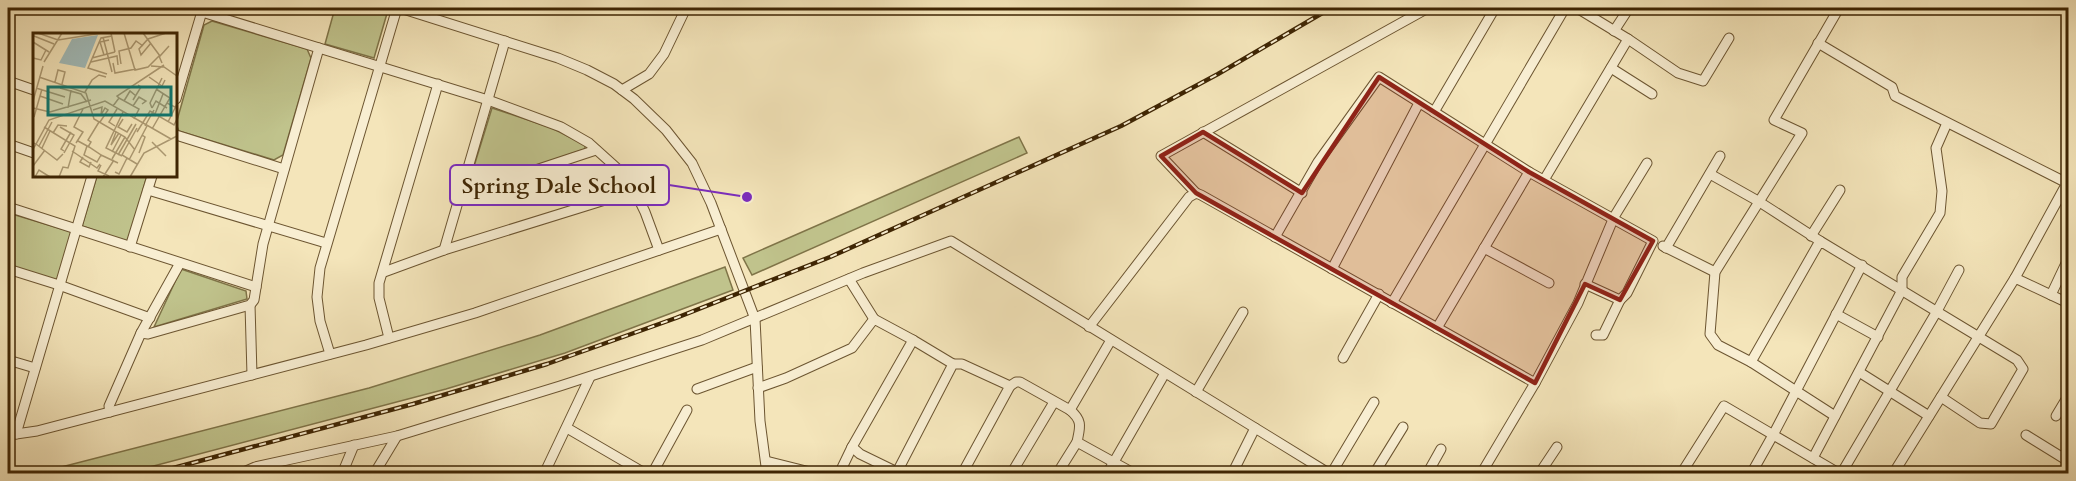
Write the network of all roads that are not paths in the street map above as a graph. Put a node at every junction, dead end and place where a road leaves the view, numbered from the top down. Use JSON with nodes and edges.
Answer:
{"nodes":[{"id":1,"x":398,"y":8,"type":"edge"},
{"id":2,"x":686,"y":8,"type":"edge"},
{"id":3,"x":1428,"y":8,"type":"edge"},
{"id":4,"x":1495,"y":8,"type":"edge"},
{"id":5,"x":1565,"y":8,"type":"edge"},
{"id":6,"x":1577,"y":8,"type":"edge"},
{"id":7,"x":1629,"y":8,"type":"edge"},
{"id":8,"x":1839,"y":8,"type":"edge"},
{"id":9,"x":202,"y":10,"type":"edge"},
{"id":10,"x":1614,"y":31,"type":"junction"},
{"id":11,"x":1729,"y":38,"type":"dead end"},
{"id":12,"x":1628,"y":39,"type":"junction"},
{"id":13,"x":505,"y":41,"type":"junction"},
{"id":14,"x":1818,"y":43,"type":"junction"},
{"id":15,"x":319,"y":48,"type":"junction"},
{"id":16,"x":380,"y":66,"type":"junction"},
{"id":17,"x":1611,"y":68,"type":"junction"},
{"id":18,"x":8,"y":81,"type":"edge"},
{"id":19,"x":438,"y":84,"type":"junction"},
{"id":20,"x":33,"y":90,"type":"edge"},
{"id":21,"x":622,"y":90,"type":"junction"},
{"id":22,"x":1652,"y":94,"type":"dead end"},
{"id":23,"x":177,"y":96,"type":"edge"},
{"id":24,"x":488,"y":100,"type":"junction"},
{"id":25,"x":1419,"y":103,"type":"junction"},
{"id":26,"x":1434,"y":112,"type":"junction"},
{"id":27,"x":1947,"y":123,"type":"junction"},
{"id":28,"x":1203,"y":132,"type":"junction"},
{"id":29,"x":177,"y":135,"type":"edge"},
{"id":30,"x":8,"y":144,"type":"edge"},
{"id":31,"x":1485,"y":144,"type":"junction"},
{"id":32,"x":596,"y":150,"type":"junction"},
{"id":33,"x":33,"y":153,"type":"edge"},
{"id":34,"x":1720,"y":156,"type":"dead end"},
{"id":35,"x":1647,"y":163,"type":"dead end"},
{"id":36,"x":284,"y":169,"type":"junction"},
{"id":37,"x":1529,"y":172,"type":"junction"},
{"id":38,"x":1710,"y":174,"type":"junction"},
{"id":39,"x":92,"y":177,"type":"edge"},
{"id":40,"x":152,"y":177,"type":"edge"},
{"id":41,"x":1544,"y":180,"type":"junction"},
{"id":42,"x":2068,"y":184,"type":"edge"},
{"id":43,"x":148,"y":190,"type":"junction"},
{"id":44,"x":634,"y":190,"type":"junction"},
{"id":45,"x":1840,"y":190,"type":"dead end"},
{"id":46,"x":1196,"y":193,"type":"junction"},
{"id":47,"x":1302,"y":193,"type":"junction"},
{"id":48,"x":460,"y":195,"type":"junction"},
{"id":49,"x":1758,"y":201,"type":"junction"},
{"id":50,"x":8,"y":208,"type":"edge"},
{"id":51,"x":1614,"y":217,"type":"junction"},
{"id":52,"x":268,"y":226,"type":"junction"},
{"id":53,"x":76,"y":229,"type":"junction"},
{"id":54,"x":721,"y":229,"type":"junction"},
{"id":55,"x":1811,"y":236,"type":"junction"},
{"id":56,"x":1275,"y":237,"type":"junction"},
{"id":57,"x":1653,"y":241,"type":"junction"},
{"id":58,"x":1820,"y":241,"type":"junction"},
{"id":59,"x":326,"y":243,"type":"junction"},
{"id":60,"x":130,"y":247,"type":"junction"},
{"id":61,"x":1484,"y":248,"type":"junction"},
{"id":62,"x":1666,"y":248,"type":"junction"},
{"id":63,"x":444,"y":250,"type":"junction"},
{"id":64,"x":659,"y":250,"type":"junction"},
{"id":65,"x":2068,"y":259,"type":"edge"},
{"id":66,"x":180,"y":263,"type":"junction"},
{"id":67,"x":1862,"y":265,"type":"junction"},
{"id":68,"x":8,"y":269,"type":"edge"},
{"id":69,"x":1332,"y":269,"type":"junction"},
{"id":70,"x":1959,"y":270,"type":"dead end"},
{"id":71,"x":384,"y":272,"type":"junction"},
{"id":72,"x":1715,"y":272,"type":"junction"},
{"id":73,"x":2015,"y":278,"type":"junction"},
{"id":74,"x":849,"y":279,"type":"junction"},
{"id":75,"x":1549,"y":283,"type":"dead end"},
{"id":76,"x":1585,"y":284,"type":"junction"},
{"id":77,"x":59,"y":285,"type":"junction"},
{"id":78,"x":256,"y":287,"type":"junction"},
{"id":79,"x":1902,"y":290,"type":"junction"},
{"id":80,"x":1379,"y":294,"type":"junction"},
{"id":81,"x":2051,"y":295,"type":"junction"},
{"id":82,"x":1620,"y":300,"type":"junction"},
{"id":83,"x":1392,"y":303,"type":"junction"},
{"id":84,"x":2068,"y":303,"type":"edge"},
{"id":85,"x":250,"y":305,"type":"junction"},
{"id":86,"x":1937,"y":311,"type":"junction"},
{"id":87,"x":1244,"y":312,"type":"dead end"},
{"id":88,"x":1836,"y":314,"type":"junction"},
{"id":89,"x":150,"y":318,"type":"junction"},
{"id":90,"x":755,"y":319,"type":"junction"},
{"id":91,"x":874,"y":319,"type":"junction"},
{"id":92,"x":1089,"y":327,"type":"junction"},
{"id":93,"x":1437,"y":328,"type":"junction"},
{"id":94,"x":141,"y":333,"type":"junction"},
{"id":95,"x":1596,"y":335,"type":"dead end"},
{"id":96,"x":1978,"y":336,"type":"junction"},
{"id":97,"x":1878,"y":337,"type":"junction"},
{"id":98,"x":389,"y":338,"type":"junction"},
{"id":99,"x":913,"y":340,"type":"junction"},
{"id":100,"x":1111,"y":340,"type":"junction"},
{"id":101,"x":330,"y":354,"type":"junction"},
{"id":102,"x":1343,"y":358,"type":"dead end"},
{"id":103,"x":8,"y":360,"type":"edge"},
{"id":104,"x":1751,"y":362,"type":"junction"},
{"id":105,"x":953,"y":364,"type":"junction"},
{"id":106,"x":757,"y":367,"type":"junction"},
{"id":107,"x":35,"y":368,"type":"junction"},
{"id":108,"x":1859,"y":372,"type":"junction"},
{"id":109,"x":1166,"y":374,"type":"junction"},
{"id":110,"x":252,"y":375,"type":"junction"},
{"id":111,"x":590,"y":376,"type":"junction"},
{"id":112,"x":1535,"y":383,"type":"junction"},
{"id":113,"x":1010,"y":386,"type":"junction"},
{"id":114,"x":758,"y":388,"type":"junction"},
{"id":115,"x":697,"y":389,"type":"dead end"},
{"id":116,"x":1795,"y":391,"type":"junction"},
{"id":117,"x":1196,"y":392,"type":"junction"},
{"id":118,"x":1890,"y":392,"type":"junction"},
{"id":119,"x":1941,"y":397,"type":"junction"},
{"id":120,"x":2068,"y":398,"type":"edge"},
{"id":121,"x":1054,"y":402,"type":"junction"},
{"id":122,"x":1374,"y":402,"type":"dead end"},
{"id":123,"x":687,"y":410,"type":"dead end"},
{"id":124,"x":1070,"y":410,"type":"junction"},
{"id":125,"x":110,"y":412,"type":"junction"},
{"id":126,"x":1835,"y":416,"type":"junction"},
{"id":127,"x":1929,"y":416,"type":"junction"},
{"id":128,"x":2056,"y":416,"type":"dead end"},
{"id":129,"x":1403,"y":427,"type":"dead end"},
{"id":130,"x":567,"y":428,"type":"junction"},
{"id":131,"x":1255,"y":428,"type":"junction"},
{"id":132,"x":12,"y":433,"type":"edge"},
{"id":133,"x":1773,"y":435,"type":"junction"},
{"id":134,"x":2026,"y":435,"type":"dead end"},
{"id":135,"x":397,"y":436,"type":"junction"},
{"id":136,"x":1077,"y":442,"type":"junction"},
{"id":137,"x":354,"y":446,"type":"junction"},
{"id":138,"x":852,"y":447,"type":"junction"},
{"id":139,"x":1557,"y":447,"type":"dead end"},
{"id":140,"x":1441,"y":449,"type":"dead end"},
{"id":141,"x":1813,"y":458,"type":"junction"},
{"id":142,"x":766,"y":461,"type":"junction"},
{"id":143,"x":2068,"y":461,"type":"edge"},
{"id":144,"x":1114,"y":462,"type":"junction"},
{"id":145,"x":1836,"y":473,"type":"edge"},
{"id":146,"x":238,"y":474,"type":"edge"},
{"id":147,"x":342,"y":474,"type":"edge"},
{"id":148,"x":374,"y":474,"type":"edge"},
{"id":149,"x":544,"y":474,"type":"edge"},
{"id":150,"x":646,"y":474,"type":"edge"},
{"id":151,"x":652,"y":474,"type":"edge"},
{"id":152,"x":767,"y":474,"type":"edge"},
{"id":153,"x":818,"y":474,"type":"edge"},
{"id":154,"x":839,"y":474,"type":"edge"},
{"id":155,"x":962,"y":474,"type":"edge"},
{"id":156,"x":1011,"y":474,"type":"edge"},
{"id":157,"x":1056,"y":474,"type":"edge"},
{"id":158,"x":1107,"y":474,"type":"edge"},
{"id":159,"x":1135,"y":474,"type":"edge"},
{"id":160,"x":1232,"y":474,"type":"edge"},
{"id":161,"x":1331,"y":474,"type":"edge"},
{"id":162,"x":1374,"y":474,"type":"edge"},
{"id":163,"x":1427,"y":474,"type":"edge"},
{"id":164,"x":1481,"y":474,"type":"edge"},
{"id":165,"x":1539,"y":474,"type":"edge"},
{"id":166,"x":1682,"y":474,"type":"edge"},
{"id":167,"x":1751,"y":474,"type":"edge"},
{"id":168,"x":1893,"y":474,"type":"edge"}],
"edges":[{"from":1,"to":13,"type":"street"},
{"from":1,"to":16,"type":"street"},
{"from":2,"to":21,"type":"street"},
{"from":3,"to":28,"type":"street"},
{"from":4,"to":26,"type":"street"},
{"from":5,"to":31,"type":"street"},
{"from":6,"to":10,"type":"street"},
{"from":7,"to":10,"type":"street"},
{"from":8,"to":14,"type":"street"},
{"from":9,"to":15,"type":"street"},
{"from":9,"to":23,"type":"street"},
{"from":10,"to":12,"type":"street"},
{"from":11,"to":12,"type":"street"},
{"from":12,"to":17,"type":"street"},
{"from":13,"to":21,"type":"street"},
{"from":13,"to":24,"type":"street"},
{"from":14,"to":27,"type":"street"},
{"from":14,"to":49,"type":"street"},
{"from":15,"to":16,"type":"street"},
{"from":15,"to":36,"type":"street"},
{"from":16,"to":19,"type":"street"},
{"from":16,"to":59,"type":"street"},
{"from":17,"to":22,"type":"street"},
{"from":17,"to":41,"type":"street"},
{"from":18,"to":20,"type":"street"},
{"from":19,"to":24,"type":"street"},
{"from":19,"to":71,"type":"street"},
{"from":21,"to":54,"type":"street"},
{"from":24,"to":32,"type":"street"},
{"from":24,"to":48,"type":"street"},
{"from":25,"to":26,"type":"street"},
{"from":25,"to":47,"type":"street"},
{"from":25,"to":69,"type":"street"},
{"from":26,"to":31,"type":"street"},
{"from":27,"to":42,"type":"street"},
{"from":27,"to":79,"type":"street"},
{"from":28,"to":46,"type":"street"},
{"from":28,"to":47,"type":"street"},
{"from":29,"to":36,"type":"street"},
{"from":30,"to":33,"type":"street"},
{"from":31,"to":37,"type":"street"},
{"from":31,"to":83,"type":"street"},
{"from":32,"to":44,"type":"street"},
{"from":32,"to":48,"type":"street"},
{"from":34,"to":38,"type":"street"},
{"from":35,"to":51,"type":"street"},
{"from":36,"to":52,"type":"street"},
{"from":37,"to":41,"type":"street"},
{"from":37,"to":61,"type":"street"},
{"from":38,"to":49,"type":"street"},
{"from":38,"to":62,"type":"street"},
{"from":39,"to":53,"type":"street"},
{"from":40,"to":43,"type":"street"},
{"from":41,"to":51,"type":"street"},
{"from":42,"to":73,"type":"street"},
{"from":43,"to":52,"type":"street"},
{"from":43,"to":60,"type":"street"},
{"from":44,"to":63,"type":"street"},
{"from":44,"to":64,"type":"street"},
{"from":45,"to":55,"type":"street"},
{"from":46,"to":56,"type":"street"},
{"from":46,"to":92,"type":"street"},
{"from":47,"to":56,"type":"street"},
{"from":48,"to":63,"type":"street"},
{"from":49,"to":55,"type":"street"},
{"from":49,"to":72,"type":"street"},
{"from":50,"to":53,"type":"street"},
{"from":51,"to":57,"type":"street"},
{"from":51,"to":76,"type":"street"},
{"from":52,"to":59,"type":"street"},
{"from":52,"to":78,"type":"street"},
{"from":53,"to":60,"type":"street"},
{"from":53,"to":77,"type":"street"},
{"from":54,"to":64,"type":"street"},
{"from":54,"to":90,"type":"street"},
{"from":55,"to":58,"type":"street"},
{"from":56,"to":69,"type":"street"},
{"from":57,"to":62,"type":"street"},
{"from":57,"to":82,"type":"street"},
{"from":58,"to":67,"type":"street"},
{"from":58,"to":104,"type":"street"},
{"from":59,"to":101,"type":"street"},
{"from":60,"to":66,"type":"street"},
{"from":61,"to":75,"type":"street"},
{"from":61,"to":93,"type":"street"},
{"from":62,"to":72,"type":"street"},
{"from":63,"to":71,"type":"street"},
{"from":64,"to":98,"type":"street"},
{"from":65,"to":81,"type":"street"},
{"from":66,"to":78,"type":"street"},
{"from":66,"to":89,"type":"street"},
{"from":67,"to":79,"type":"street"},
{"from":67,"to":88,"type":"street"},
{"from":68,"to":77,"type":"street"},
{"from":69,"to":80,"type":"street"},
{"from":70,"to":86,"type":"street"},
{"from":71,"to":98,"type":"street"},
{"from":72,"to":104,"type":"street"},
{"from":73,"to":81,"type":"street"},
{"from":73,"to":96,"type":"street"},
{"from":74,"to":90,"type":"street"},
{"from":74,"to":91,"type":"street"},
{"from":74,"to":92,"type":"street"},
{"from":76,"to":82,"type":"street"},
{"from":76,"to":112,"type":"street"},
{"from":77,"to":89,"type":"street"},
{"from":77,"to":107,"type":"street"},
{"from":78,"to":85,"type":"street"},
{"from":79,"to":86,"type":"street"},
{"from":79,"to":97,"type":"street"},
{"from":80,"to":83,"type":"street"},
{"from":80,"to":102,"type":"street"},
{"from":81,"to":84,"type":"street"},
{"from":82,"to":95,"type":"street"},
{"from":83,"to":93,"type":"street"},
{"from":85,"to":94,"type":"street"},
{"from":85,"to":110,"type":"street"},
{"from":86,"to":96,"type":"street"},
{"from":86,"to":118,"type":"street"},
{"from":87,"to":117,"type":"street"},
{"from":88,"to":97,"type":"street"},
{"from":88,"to":116,"type":"street"},
{"from":89,"to":94,"type":"street"},
{"from":90,"to":106,"type":"street"},
{"from":90,"to":111,"type":"street"},
{"from":91,"to":99,"type":"street"},
{"from":91,"to":114,"type":"street"},
{"from":92,"to":100,"type":"street"},
{"from":93,"to":112,"type":"street"},
{"from":94,"to":125,"type":"street"},
{"from":96,"to":119,"type":"street"},
{"from":96,"to":119,"type":"street"},
{"from":97,"to":108,"type":"street"},
{"from":98,"to":101,"type":"street"},
{"from":99,"to":105,"type":"street"},
{"from":99,"to":138,"type":"street"},
{"from":100,"to":109,"type":"street"},
{"from":100,"to":124,"type":"street"},
{"from":101,"to":110,"type":"street"},
{"from":103,"to":107,"type":"street"},
{"from":104,"to":116,"type":"street"},
{"from":105,"to":113,"type":"street"},
{"from":105,"to":138,"type":"street"},
{"from":106,"to":114,"type":"street"},
{"from":106,"to":115,"type":"street"},
{"from":107,"to":132,"type":"street"},
{"from":108,"to":118,"type":"street"},
{"from":108,"to":126,"type":"street"},
{"from":109,"to":117,"type":"street"},
{"from":109,"to":144,"type":"street"},
{"from":110,"to":125,"type":"street"},
{"from":111,"to":130,"type":"street"},
{"from":111,"to":135,"type":"street"},
{"from":112,"to":164,"type":"street"},
{"from":113,"to":121,"type":"street"},
{"from":113,"to":155,"type":"street"},
{"from":114,"to":142,"type":"street"},
{"from":116,"to":126,"type":"street"},
{"from":116,"to":133,"type":"street"},
{"from":117,"to":131,"type":"street"},
{"from":118,"to":127,"type":"street"},
{"from":118,"to":145,"type":"street"},
{"from":119,"to":127,"type":"street"},
{"from":120,"to":128,"type":"street"},
{"from":121,"to":124,"type":"street"},
{"from":121,"to":156,"type":"street"},
{"from":122,"to":161,"type":"street"},
{"from":123,"to":151,"type":"street"},
{"from":124,"to":136,"type":"street"},
{"from":125,"to":132,"type":"street"},
{"from":126,"to":141,"type":"street"},
{"from":127,"to":168,"type":"street"},
{"from":129,"to":162,"type":"street"},
{"from":130,"to":149,"type":"street"},
{"from":130,"to":150,"type":"street"},
{"from":131,"to":160,"type":"street"},
{"from":131,"to":161,"type":"street"},
{"from":133,"to":141,"type":"street"},
{"from":133,"to":166,"type":"street"},
{"from":133,"to":167,"type":"street"},
{"from":134,"to":143,"type":"street"},
{"from":135,"to":137,"type":"street"},
{"from":135,"to":148,"type":"street"},
{"from":136,"to":144,"type":"street"},
{"from":136,"to":157,"type":"street"},
{"from":137,"to":146,"type":"street"},
{"from":137,"to":147,"type":"street"},
{"from":138,"to":154,"type":"street"},
{"from":139,"to":165,"type":"street"},
{"from":140,"to":163,"type":"street"},
{"from":141,"to":145,"type":"street"},
{"from":142,"to":152,"type":"street"},
{"from":142,"to":153,"type":"street"},
{"from":144,"to":158,"type":"street"},
{"from":144,"to":159,"type":"street"}]}
